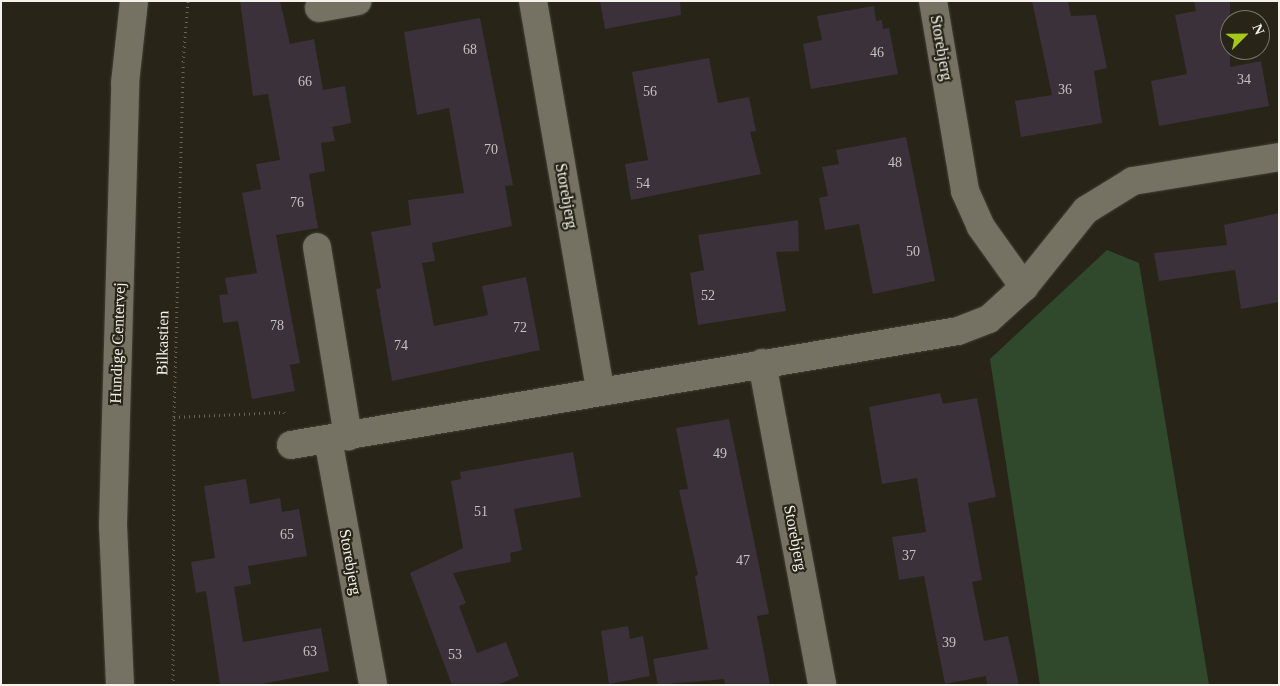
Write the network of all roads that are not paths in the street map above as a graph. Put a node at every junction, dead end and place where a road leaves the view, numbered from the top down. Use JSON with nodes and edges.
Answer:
{"nodes":[{"id":1,"x":134,"y":1,"type":"edge"},
{"id":2,"x":357,"y":1,"type":"edge"},
{"id":3,"x":533,"y":1,"type":"edge"},
{"id":4,"x":933,"y":1,"type":"edge"},
{"id":5,"x":319,"y":8,"type":"dead end"},
{"id":6,"x":1279,"y":157,"type":"edge"},
{"id":7,"x":317,"y":246,"type":"dead end"},
{"id":8,"x":1024,"y":287,"type":"junction"},
{"id":9,"x":762,"y":363,"type":"junction"},
{"id":10,"x":600,"y":390,"type":"junction"},
{"id":11,"x":338,"y":438,"type":"junction"},
{"id":12,"x":291,"y":445,"type":"road end"},
{"id":13,"x":120,"y":685,"type":"edge"},
{"id":14,"x":373,"y":685,"type":"edge"},
{"id":15,"x":822,"y":685,"type":"edge"}],
"edges":[{"from":1,"to":13,"type":"street","name":"Hundige Centervej"},
{"from":2,"to":5,"type":"street"},
{"from":3,"to":10,"type":"street","name":"Storebjerg"},
{"from":4,"to":8,"type":"street","name":"Storebjerg"},
{"from":6,"to":8,"type":"street"},
{"from":7,"to":11,"type":"street","name":"Storebjerg"},
{"from":8,"to":9,"type":"street"},
{"from":9,"to":10,"type":"street"},
{"from":9,"to":15,"type":"street","name":"Storebjerg"},
{"from":10,"to":11,"type":"street"},
{"from":11,"to":12,"type":"street"},
{"from":11,"to":14,"type":"street","name":"Storebjerg"}]}
